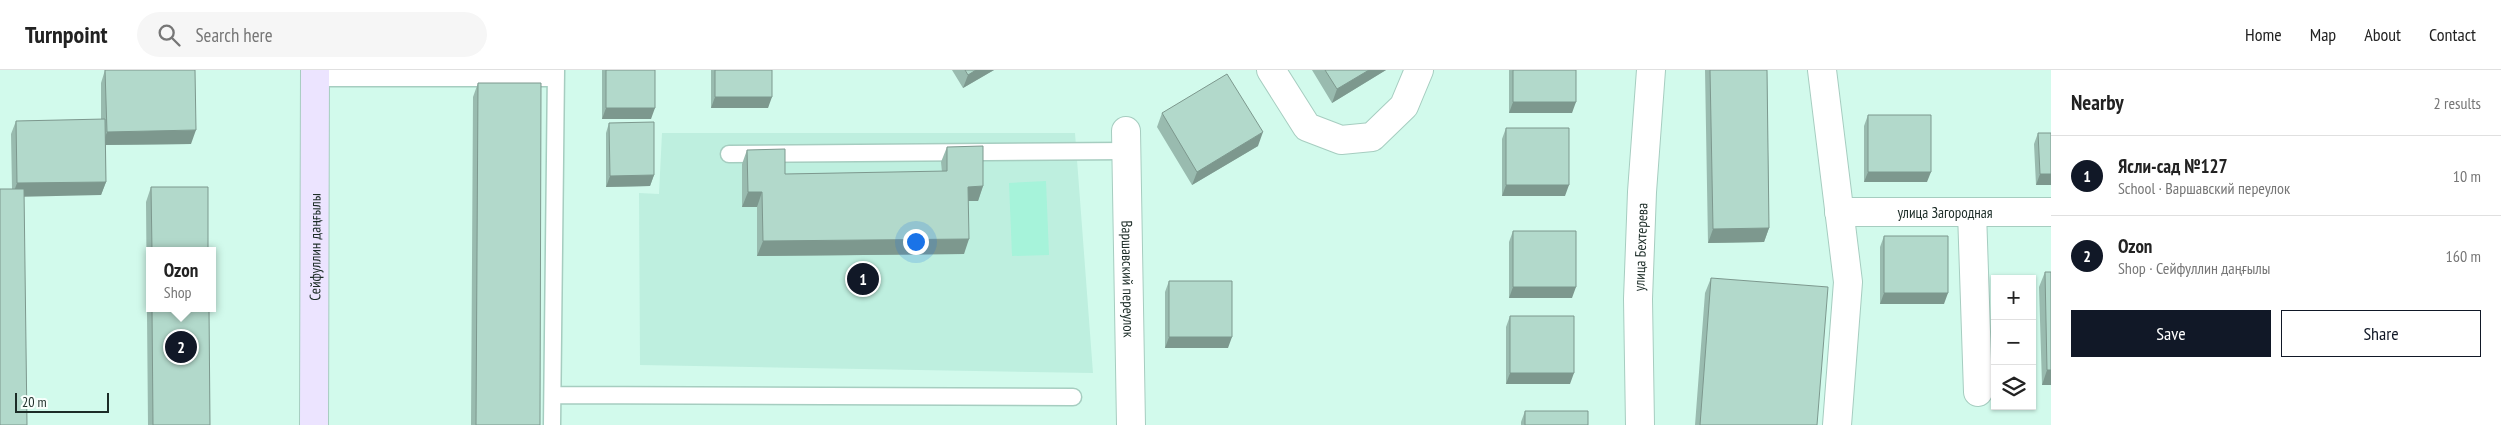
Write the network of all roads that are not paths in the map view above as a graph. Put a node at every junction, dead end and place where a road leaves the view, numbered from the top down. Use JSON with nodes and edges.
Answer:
{"nodes":[{"id":1,"x":1271,"y":70,"type":"edge"},
{"id":2,"x":1419,"y":70,"type":"edge"},
{"id":3,"x":1651,"y":70,"type":"edge"},
{"id":4,"x":1822,"y":70,"type":"edge"},
{"id":5,"x":315,"y":74,"type":"edge"},
{"id":6,"x":556,"y":74,"type":"edge"},
{"id":7,"x":1127,"y":141,"type":"joint"},
{"id":8,"x":729,"y":154,"type":"dead end"},
{"id":9,"x":1839,"y":212,"type":"junction"},
{"id":10,"x":1972,"y":212,"type":"junction"},
{"id":11,"x":2051,"y":212,"type":"edge"},
{"id":12,"x":1978,"y":392,"type":"dead end"},
{"id":13,"x":553,"y":395,"type":"junction"},
{"id":14,"x":1073,"y":397,"type":"dead end"},
{"id":15,"x":314,"y":425,"type":"edge"},
{"id":16,"x":552,"y":425,"type":"edge"},
{"id":17,"x":1131,"y":425,"type":"edge"},
{"id":18,"x":1640,"y":425,"type":"edge"},
{"id":19,"x":1837,"y":425,"type":"edge"}],
"edges":[{"from":1,"to":2,"type":"street"},
{"from":3,"to":18,"type":"street","name":"улица Бехтерева"},
{"from":4,"to":9,"type":"street"},
{"from":5,"to":6,"type":"lane"},
{"from":5,"to":15,"type":"main road","name":"Сейфуллин даңғылы"},
{"from":6,"to":13,"type":"lane"},
{"from":7,"to":8,"type":"lane"},
{"from":7,"to":17,"type":"street","name":"Варшавский переулок"},
{"from":9,"to":10,"type":"street","name":"улица Загородная"},
{"from":9,"to":19,"type":"street"},
{"from":10,"to":11,"type":"street","name":"улица Загородная"},
{"from":10,"to":12,"type":"street"},
{"from":13,"to":14,"type":"lane"},
{"from":13,"to":16,"type":"lane"}]}
